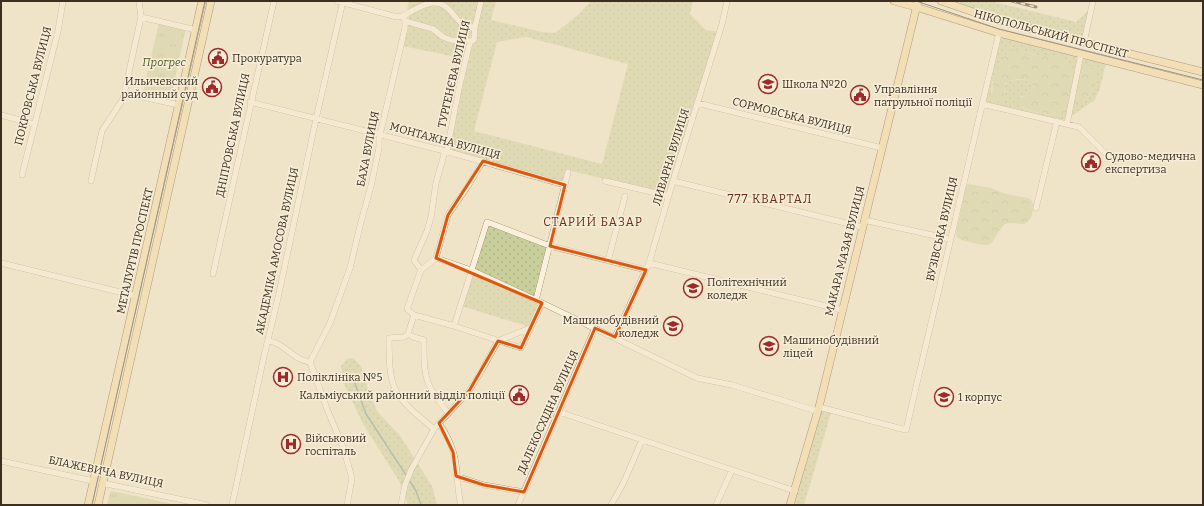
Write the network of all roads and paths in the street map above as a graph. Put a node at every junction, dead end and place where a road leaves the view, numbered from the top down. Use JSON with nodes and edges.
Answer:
{"nodes":[{"id":1,"x":63,"y":1,"type":"edge"},
{"id":2,"x":139,"y":1,"type":"edge"},
{"id":3,"x":202,"y":1,"type":"edge"},
{"id":4,"x":211,"y":1,"type":"edge"},
{"id":5,"x":274,"y":1,"type":"edge"},
{"id":6,"x":481,"y":1,"type":"edge"},
{"id":7,"x":727,"y":1,"type":"edge"},
{"id":8,"x":894,"y":1,"type":"edge"},
{"id":9,"x":941,"y":1,"type":"edge"},
{"id":10,"x":1093,"y":1,"type":"edge"},
{"id":11,"x":341,"y":2,"type":"edge"},
{"id":12,"x":917,"y":4,"type":"edge"},
{"id":13,"x":141,"y":17,"type":"junction"},
{"id":14,"x":404,"y":19,"type":"junction"},
{"id":15,"x":475,"y":27,"type":"junction"},
{"id":16,"x":196,"y":30,"type":"junction"},
{"id":17,"x":204,"y":31,"type":"junction"},
{"id":18,"x":999,"y":33,"type":"junction"},
{"id":19,"x":471,"y":41,"type":"junction"},
{"id":20,"x":1084,"y":42,"type":"junction"},
{"id":21,"x":1081,"y":54,"type":"junction"},
{"id":22,"x":1203,"y":72,"type":"edge"},
{"id":23,"x":1203,"y":85,"type":"edge"},
{"id":24,"x":124,"y":93,"type":"junction"},
{"id":25,"x":250,"y":102,"type":"junction"},
{"id":26,"x":697,"y":103,"type":"junction"},
{"id":27,"x":982,"y":104,"type":"junction"},
{"id":28,"x":179,"y":105,"type":"junction"},
{"id":29,"x":187,"y":107,"type":"junction"},
{"id":30,"x":1,"y":115,"type":"edge"},
{"id":31,"x":316,"y":119,"type":"junction"},
{"id":32,"x":1057,"y":121,"type":"junction"},
{"id":33,"x":34,"y":124,"type":"junction"},
{"id":34,"x":1067,"y":124,"type":"junction"},
{"id":35,"x":380,"y":134,"type":"junction"},
{"id":36,"x":882,"y":148,"type":"junction"},
{"id":37,"x":446,"y":151,"type":"junction"},
{"id":38,"x":483,"y":161,"type":"junction"},
{"id":39,"x":1114,"y":162,"type":"dead end"},
{"id":40,"x":568,"y":172,"type":"dead end"},
{"id":41,"x":22,"y":175,"type":"dead end"},
{"id":42,"x":91,"y":181,"type":"dead end"},
{"id":43,"x":605,"y":181,"type":"dead end"},
{"id":44,"x":673,"y":181,"type":"junction"},
{"id":45,"x":565,"y":185,"type":"junction"},
{"id":46,"x":626,"y":196,"type":"dead end"},
{"id":47,"x":669,"y":196,"type":"junction"},
{"id":48,"x":1036,"y":208,"type":"dead end"},
{"id":49,"x":863,"y":223,"type":"junction"},
{"id":50,"x":950,"y":239,"type":"junction"},
{"id":51,"x":550,"y":246,"type":"junction"},
{"id":52,"x":436,"y":258,"type":"junction"},
{"id":53,"x":608,"y":260,"type":"junction"},
{"id":54,"x":1,"y":263,"type":"edge"},
{"id":55,"x":650,"y":263,"type":"junction"},
{"id":56,"x":421,"y":270,"type":"junction"},
{"id":57,"x":471,"y":270,"type":"junction"},
{"id":58,"x":646,"y":270,"type":"junction"},
{"id":59,"x":213,"y":274,"type":"dead end"},
{"id":60,"x":136,"y":296,"type":"junction"},
{"id":61,"x":145,"y":298,"type":"junction"},
{"id":62,"x":539,"y":301,"type":"junction"},
{"id":63,"x":842,"y":310,"type":"junction"},
{"id":64,"x":414,"y":315,"type":"junction"},
{"id":65,"x":454,"y":326,"type":"junction"},
{"id":66,"x":530,"y":328,"type":"junction"},
{"id":67,"x":595,"y":328,"type":"junction"},
{"id":68,"x":408,"y":334,"type":"junction"},
{"id":69,"x":615,"y":337,"type":"junction"},
{"id":70,"x":498,"y":341,"type":"junction"},
{"id":71,"x":268,"y":342,"type":"junction"},
{"id":72,"x":310,"y":362,"type":"junction"},
{"id":73,"x":818,"y":409,"type":"junction"},
{"id":74,"x":559,"y":412,"type":"junction"},
{"id":75,"x":448,"y":413,"type":"junction"},
{"id":76,"x":439,"y":422,"type":"junction"},
{"id":77,"x":434,"y":429,"type":"junction"},
{"id":78,"x":642,"y":440,"type":"junction"},
{"id":79,"x":1,"y":461,"type":"edge"},
{"id":80,"x":732,"y":470,"type":"junction"},
{"id":81,"x":456,"y":476,"type":"junction"},
{"id":82,"x":94,"y":481,"type":"junction"},
{"id":83,"x":102,"y":483,"type":"junction"},
{"id":84,"x":795,"y":491,"type":"junction"},
{"id":85,"x":524,"y":492,"type":"junction"},
{"id":86,"x":88,"y":505,"type":"edge"},
{"id":87,"x":98,"y":505,"type":"edge"},
{"id":88,"x":208,"y":505,"type":"edge"},
{"id":89,"x":232,"y":505,"type":"edge"},
{"id":90,"x":347,"y":505,"type":"edge"},
{"id":91,"x":401,"y":505,"type":"edge"},
{"id":92,"x":461,"y":505,"type":"edge"},
{"id":93,"x":518,"y":505,"type":"edge"},
{"id":94,"x":611,"y":505,"type":"edge"},
{"id":95,"x":716,"y":505,"type":"edge"},
{"id":96,"x":790,"y":505,"type":"edge"}],
"edges":[{"from":1,"to":33,"type":"street","name":"ПОКРОВСЬКА ВУЛИЦЯ"},
{"from":2,"to":13,"type":"street"},
{"from":3,"to":16,"type":"main road","name":"МЕТАЛУРГІВ ПРОСПЕКТ"},
{"from":4,"to":17,"type":"main road","name":"МЕТАЛУРГІВ ПРОСПЕКТ"},
{"from":5,"to":25,"type":"street","name":"ДНІПРОВСЬКА ВУЛИЦЯ"},
{"from":6,"to":15,"type":"street","name":"ТУРГЕНЄВА ВУЛИЦЯ"},
{"from":7,"to":26,"type":"street","name":"ЛИВАРНА ВУЛИЦЯ"},
{"from":8,"to":12,"type":"main road","name":"НІКОПОЛЬСЬКИЙ ПРОСПЕКТ"},
{"from":9,"to":20,"type":"main road","name":"НІКОПОЛЬСЬКИЙ ПРОСПЕКТ"},
{"from":10,"to":20,"type":"street"},
{"from":11,"to":14,"type":"street"},
{"from":11,"to":31,"type":"street","name":"АКАДЕМІКА АМОСОВА ВУЛИЦЯ"},
{"from":12,"to":18,"type":"main road","name":"НІКОПОЛЬСЬКИЙ ПРОСПЕКТ"},
{"from":12,"to":36,"type":"main road","name":"МАКАРА МАЗАЯ ВУЛИЦЯ"},
{"from":13,"to":16,"type":"street"},
{"from":13,"to":24,"type":"street"},
{"from":14,"to":15,"type":"street"},
{"from":14,"to":19,"type":"street"},
{"from":14,"to":35,"type":"street","name":"БАХА ВУЛИЦЯ"},
{"from":15,"to":19,"type":"street","name":"ТУРГЕНЄВА ВУЛИЦЯ"},
{"from":16,"to":17,"type":"main road"},
{"from":16,"to":28,"type":"main road","name":"МЕТАЛУРГІВ ПРОСПЕКТ"},
{"from":17,"to":29,"type":"main road","name":"МЕТАЛУРГІВ ПРОСПЕКТ"},
{"from":18,"to":21,"type":"main road","name":"НІКОПОЛЬСЬКИЙ ПРОСПЕКТ"},
{"from":18,"to":27,"type":"street","name":"ВУЗІВСЬКА ВУЛИЦЯ"},
{"from":19,"to":37,"type":"street","name":"ТУРГЕНЄВА ВУЛИЦЯ"},
{"from":20,"to":21,"type":"main road"},
{"from":20,"to":22,"type":"main road","name":"НІКОПОЛЬСЬКИЙ ПРОСПЕКТ"},
{"from":21,"to":23,"type":"main road","name":"НІКОПОЛЬСЬКИЙ ПРОСПЕКТ"},
{"from":21,"to":34,"type":"street"},
{"from":24,"to":28,"type":"street"},
{"from":24,"to":42,"type":"street"},
{"from":25,"to":31,"type":"street","name":"МОНТАЖНА ВУЛИЦЯ"},
{"from":25,"to":59,"type":"street","name":"ДНІПРОВСЬКА ВУЛИЦЯ"},
{"from":26,"to":36,"type":"street","name":"СОРМОВСЬКА ВУЛИЦЯ"},
{"from":26,"to":44,"type":"street","name":"ЛИВАРНА ВУЛИЦЯ"},
{"from":27,"to":32,"type":"street"},
{"from":27,"to":50,"type":"street","name":"ВУЗІВСЬКА ВУЛИЦЯ"},
{"from":28,"to":29,"type":"main road"},
{"from":28,"to":60,"type":"main road","name":"МЕТАЛУРГІВ ПРОСПЕКТ"},
{"from":29,"to":61,"type":"main road","name":"МЕТАЛУРГІВ ПРОСПЕКТ"},
{"from":30,"to":33,"type":"street"},
{"from":31,"to":35,"type":"street","name":"МОНТАЖНА ВУЛИЦЯ"},
{"from":31,"to":71,"type":"street","name":"АКАДЕМІКА АМОСОВА ВУЛИЦЯ"},
{"from":32,"to":34,"type":"street"},
{"from":32,"to":48,"type":"street"},
{"from":33,"to":41,"type":"street","name":"ПОКРОВСЬКА ВУЛИЦЯ"},
{"from":34,"to":39,"type":"street"},
{"from":35,"to":37,"type":"street","name":"МОНТАЖНА ВУЛИЦЯ"},
{"from":35,"to":72,"type":"street","name":"БАХА ВУЛИЦЯ"},
{"from":36,"to":49,"type":"main road","name":"МАКАРА МАЗАЯ ВУЛИЦЯ"},
{"from":37,"to":38,"type":"street","name":"МОНТАЖНА ВУЛИЦЯ"},
{"from":37,"to":56,"type":"street","name":"ТУРГЕНЄВА ВУЛИЦЯ"},
{"from":38,"to":45,"type":"street","name":"МОНТАЖНА ВУЛИЦЯ"},
{"from":38,"to":52,"type":"street"},
{"from":40,"to":45,"type":"street"},
{"from":43,"to":47,"type":"street"},
{"from":44,"to":47,"type":"street","name":"ЛИВАРНА ВУЛИЦЯ"},
{"from":44,"to":49,"type":"street"},
{"from":45,"to":51,"type":"street"},
{"from":46,"to":53,"type":"street"},
{"from":47,"to":55,"type":"street","name":"ЛИВАРНА ВУЛИЦЯ"},
{"from":49,"to":50,"type":"street"},
{"from":49,"to":63,"type":"main road","name":"МАКАРА МАЗАЯ ВУЛИЦЯ"},
{"from":50,"to":73,"type":"street","name":"ВУЗІВСЬКА ВУЛИЦЯ"},
{"from":51,"to":53,"type":"street"},
{"from":51,"to":57,"type":"street"},
{"from":51,"to":62,"type":"street"},
{"from":52,"to":56,"type":"street"},
{"from":52,"to":57,"type":"street"},
{"from":53,"to":58,"type":"street"},
{"from":54,"to":60,"type":"street"},
{"from":55,"to":58,"type":"street","name":"ЛИВАРНА ВУЛИЦЯ"},
{"from":55,"to":63,"type":"street"},
{"from":56,"to":64,"type":"street"},
{"from":57,"to":62,"type":"street"},
{"from":57,"to":65,"type":"street"},
{"from":58,"to":69,"type":"street","name":"ЛИВАРНА ВУЛИЦЯ"},
{"from":60,"to":61,"type":"main road"},
{"from":60,"to":82,"type":"main road","name":"МЕТАЛУРГІВ ПРОСПЕКТ"},
{"from":61,"to":83,"type":"main road","name":"МЕТАЛУРГІВ ПРОСПЕКТ"},
{"from":62,"to":66,"type":"street"},
{"from":62,"to":67,"type":"street"},
{"from":63,"to":73,"type":"main road","name":"МАКАРА МАЗАЯ ВУЛИЦЯ"},
{"from":64,"to":65,"type":"street"},
{"from":64,"to":68,"type":"street"},
{"from":65,"to":70,"type":"street"},
{"from":66,"to":70,"type":"street"},
{"from":66,"to":70,"type":"street"},
{"from":67,"to":69,"type":"street"},
{"from":67,"to":74,"type":"street","name":"ДАЛЕКОСХІДНА ВУЛИЦЯ"},
{"from":68,"to":75,"type":"street"},
{"from":68,"to":77,"type":"street"},
{"from":69,"to":73,"type":"street"},
{"from":70,"to":75,"type":"street"},
{"from":71,"to":72,"type":"street"},
{"from":71,"to":89,"type":"street","name":"АКАДЕМІКА АМОСОВА ВУЛИЦЯ"},
{"from":72,"to":90,"type":"street"},
{"from":73,"to":84,"type":"main road","name":"МАКАРА МАЗАЯ ВУЛИЦЯ"},
{"from":74,"to":78,"type":"street"},
{"from":74,"to":85,"type":"street","name":"ДАЛЕКОСХІДНА ВУЛИЦЯ"},
{"from":75,"to":76,"type":"street"},
{"from":76,"to":77,"type":"street"},
{"from":76,"to":81,"type":"street"},
{"from":77,"to":91,"type":"street"},
{"from":78,"to":80,"type":"street"},
{"from":78,"to":94,"type":"street"},
{"from":79,"to":82,"type":"street","name":"БЛАЖЕВИЧА ВУЛИЦЯ"},
{"from":80,"to":84,"type":"street"},
{"from":80,"to":95,"type":"street"},
{"from":81,"to":85,"type":"street"},
{"from":81,"to":92,"type":"street"},
{"from":82,"to":83,"type":"main road","name":"БЛАЖЕВИЧА ВУЛИЦЯ"},
{"from":82,"to":86,"type":"main road","name":"МЕТАЛУРГІВ ПРОСПЕКТ"},
{"from":83,"to":87,"type":"main road","name":"МЕТАЛУРГІВ ПРОСПЕКТ"},
{"from":83,"to":88,"type":"street","name":"БЛАЖЕВИЧА ВУЛИЦЯ"},
{"from":84,"to":96,"type":"main road","name":"МАКАРА МАЗАЯ ВУЛИЦЯ"},
{"from":85,"to":93,"type":"street","name":"ДАЛЕКОСХІДНА ВУЛИЦЯ"}]}
